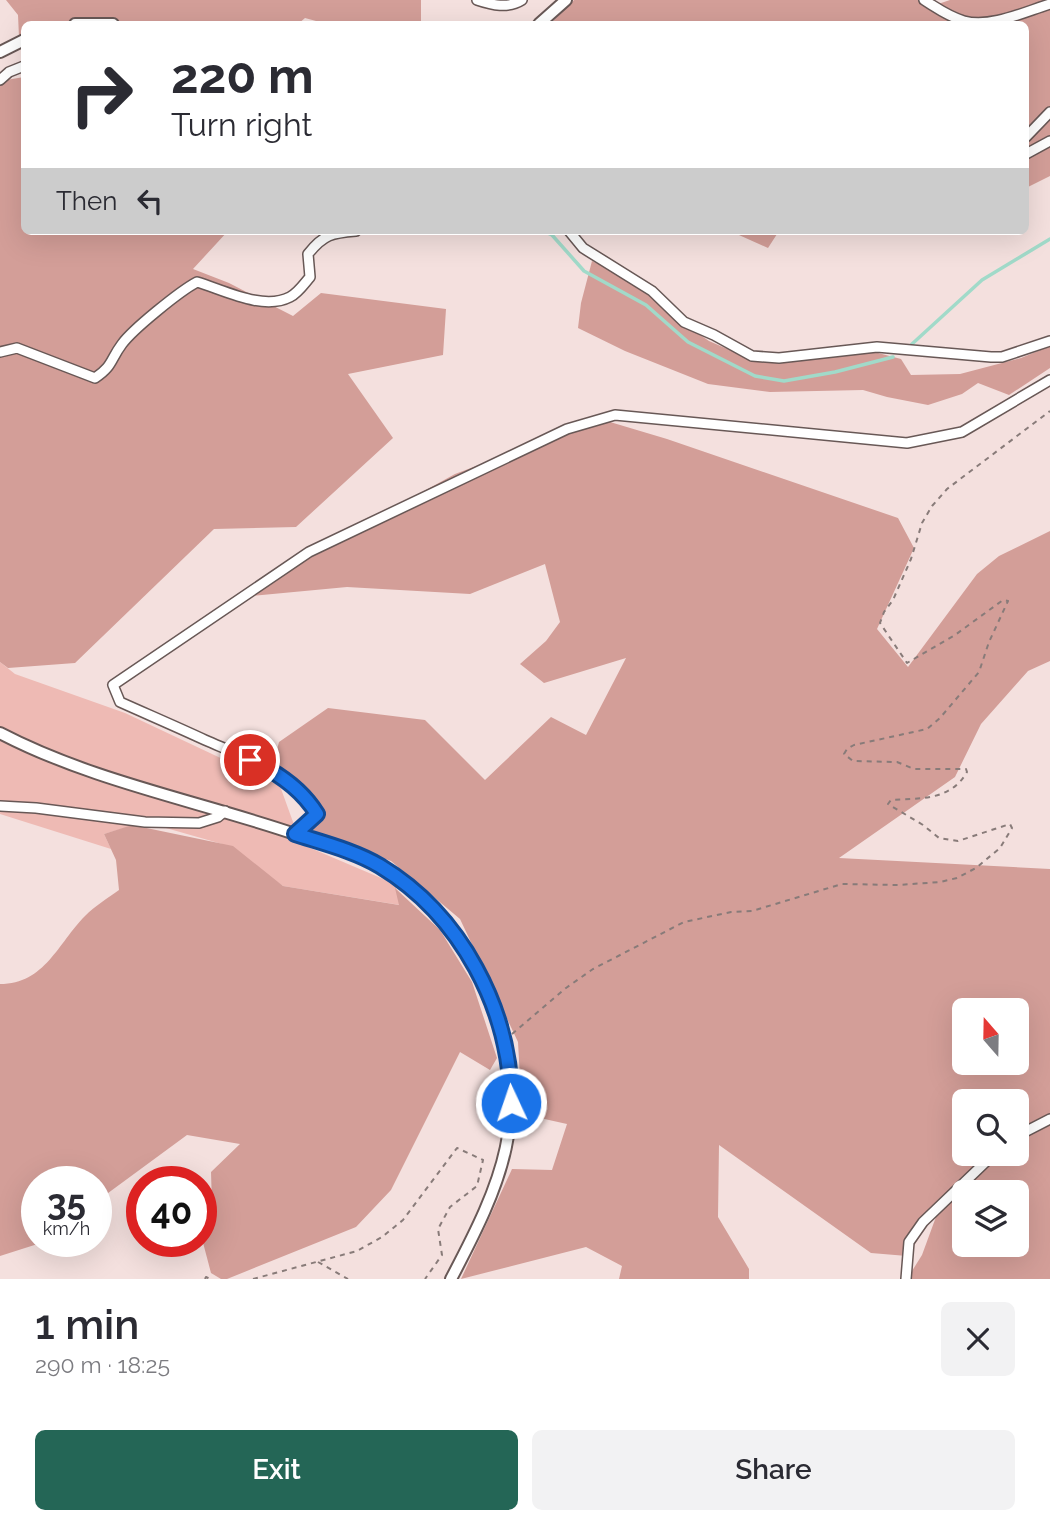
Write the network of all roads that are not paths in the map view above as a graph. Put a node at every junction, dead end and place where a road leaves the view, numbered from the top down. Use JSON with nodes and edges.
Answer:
{"nodes":[{"id":1,"x":477,"y":0,"type":"edge"},
{"id":2,"x":522,"y":0,"type":"edge"},
{"id":3,"x":566,"y":0,"type":"edge"},
{"id":4,"x":924,"y":0,"type":"edge"},
{"id":5,"x":1050,"y":4,"type":"edge"},
{"id":6,"x":542,"y":21,"type":"edge"},
{"id":7,"x":963,"y":21,"type":"edge"},
{"id":8,"x":985,"y":21,"type":"edge"},
{"id":9,"x":21,"y":42,"type":"edge"},
{"id":10,"x":0,"y":52,"type":"edge"},
{"id":11,"x":21,"y":67,"type":"edge"},
{"id":12,"x":0,"y":80,"type":"edge"},
{"id":13,"x":1050,"y":113,"type":"edge"},
{"id":14,"x":1029,"y":134,"type":"edge"},
{"id":15,"x":1050,"y":141,"type":"edge"},
{"id":16,"x":1029,"y":152,"type":"edge"},
{"id":17,"x":329,"y":235,"type":"edge"},
{"id":18,"x":572,"y":235,"type":"edge"},
{"id":19,"x":1050,"y":341,"type":"edge"},
{"id":20,"x":0,"y":352,"type":"edge"},
{"id":21,"x":1050,"y":380,"type":"edge"},
{"id":22,"x":0,"y":733,"type":"edge"},
{"id":23,"x":0,"y":806,"type":"edge"},
{"id":24,"x":225,"y":811,"type":"junction"},
{"id":25,"x":295,"y":834,"type":"junction"},
{"id":26,"x":1050,"y":1119,"type":"edge"},
{"id":27,"x":1029,"y":1130,"type":"edge"},
{"id":28,"x":981,"y":1166,"type":"edge"},
{"id":29,"x":451,"y":1279,"type":"edge"},
{"id":30,"x":906,"y":1279,"type":"edge"}],
"edges":[{"from":1,"to":2,"type":"street"},
{"from":3,"to":6,"type":"street"},
{"from":4,"to":7,"type":"street"},
{"from":5,"to":8,"type":"street"},
{"from":9,"to":10,"type":"street"},
{"from":11,"to":12,"type":"street"},
{"from":13,"to":14,"type":"street"},
{"from":15,"to":16,"type":"street"},
{"from":17,"to":20,"type":"street"},
{"from":18,"to":19,"type":"street"},
{"from":21,"to":25,"type":"street"},
{"from":22,"to":24,"type":"street"},
{"from":23,"to":24,"type":"street"},
{"from":24,"to":25,"type":"street"},
{"from":25,"to":29,"type":"street"},
{"from":26,"to":27,"type":"street"},
{"from":28,"to":30,"type":"street"}]}
